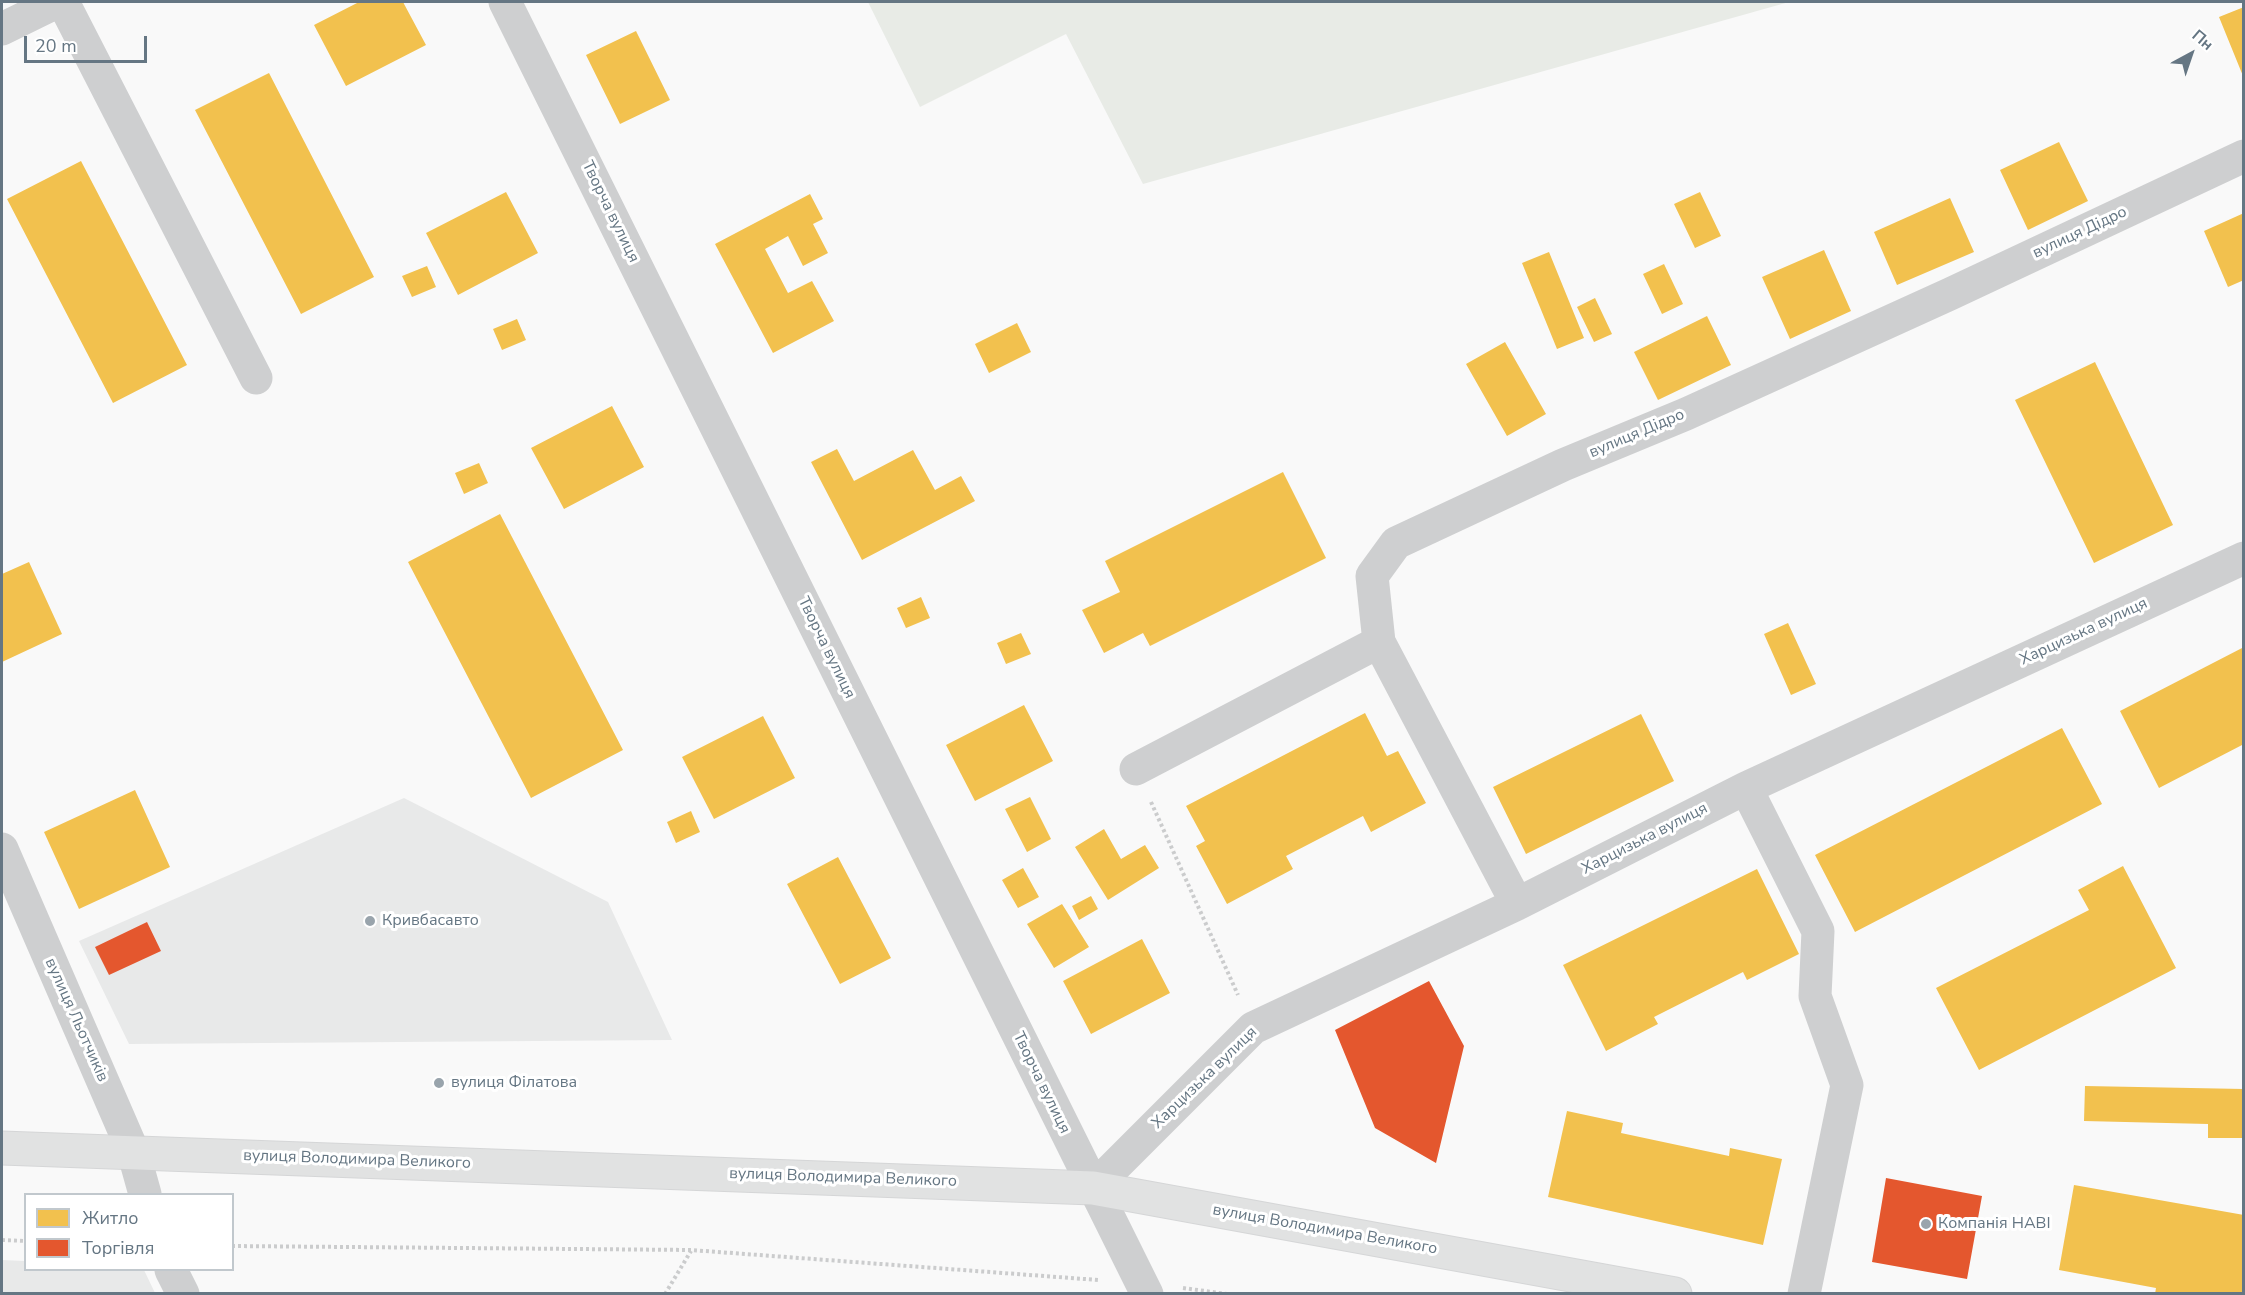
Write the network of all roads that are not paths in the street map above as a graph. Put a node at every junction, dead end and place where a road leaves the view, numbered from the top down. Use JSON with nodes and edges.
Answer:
{"nodes":[{"id":1,"x":57,"y":2,"type":"edge"},
{"id":2,"x":63,"y":2,"type":"edge"},
{"id":3,"x":505,"y":2,"type":"edge"},
{"id":4,"x":2,"y":29,"type":"edge"},
{"id":5,"x":2244,"y":156,"type":"edge"},
{"id":6,"x":256,"y":378,"type":"dead end"},
{"id":7,"x":2244,"y":558,"type":"edge"},
{"id":8,"x":1379,"y":642,"type":"junction"},
{"id":9,"x":1136,"y":769,"type":"road end"},
{"id":10,"x":1746,"y":788,"type":"junction"},
{"id":11,"x":2,"y":849,"type":"edge"},
{"id":12,"x":1517,"y":904,"type":"junction"},
{"id":13,"x":2,"y":1148,"type":"edge"},
{"id":14,"x":133,"y":1151,"type":"junction"},
{"id":15,"x":1093,"y":1188,"type":"junction"},
{"id":16,"x":145,"y":1193,"type":"edge"},
{"id":17,"x":172,"y":1271,"type":"edge"},
{"id":18,"x":1144,"y":1288,"type":"edge"},
{"id":19,"x":183,"y":1293,"type":"edge"},
{"id":20,"x":1675,"y":1293,"type":"edge"},
{"id":21,"x":1804,"y":1293,"type":"edge"}],
"edges":[{"from":1,"to":4,"type":"street"},
{"from":2,"to":6,"type":"street"},
{"from":3,"to":15,"type":"street","name":"Творча вулиця"},
{"from":5,"to":8,"type":"street","name":"вулиця Дідро"},
{"from":7,"to":10,"type":"street","name":"Харцизька вулиця"},
{"from":8,"to":9,"type":"street"},
{"from":8,"to":12,"type":"street","name":"вулиця Дідро"},
{"from":10,"to":12,"type":"street","name":"Харцизька вулиця"},
{"from":10,"to":21,"type":"street"},
{"from":11,"to":14,"type":"street","name":"вулиця Льотчиків"},
{"from":12,"to":15,"type":"street","name":"Харцизька вулиця"},
{"from":13,"to":14,"type":"main road","name":"вулиця Володимира Великого"},
{"from":14,"to":15,"type":"main road","name":"вулиця Володимира Великого"},
{"from":14,"to":16,"type":"street","name":"вулиця Льотчиків"},
{"from":15,"to":18,"type":"street","name":"Творча вулиця"},
{"from":15,"to":20,"type":"main road","name":"вулиця Володимира Великого"},
{"from":17,"to":19,"type":"street"}]}
